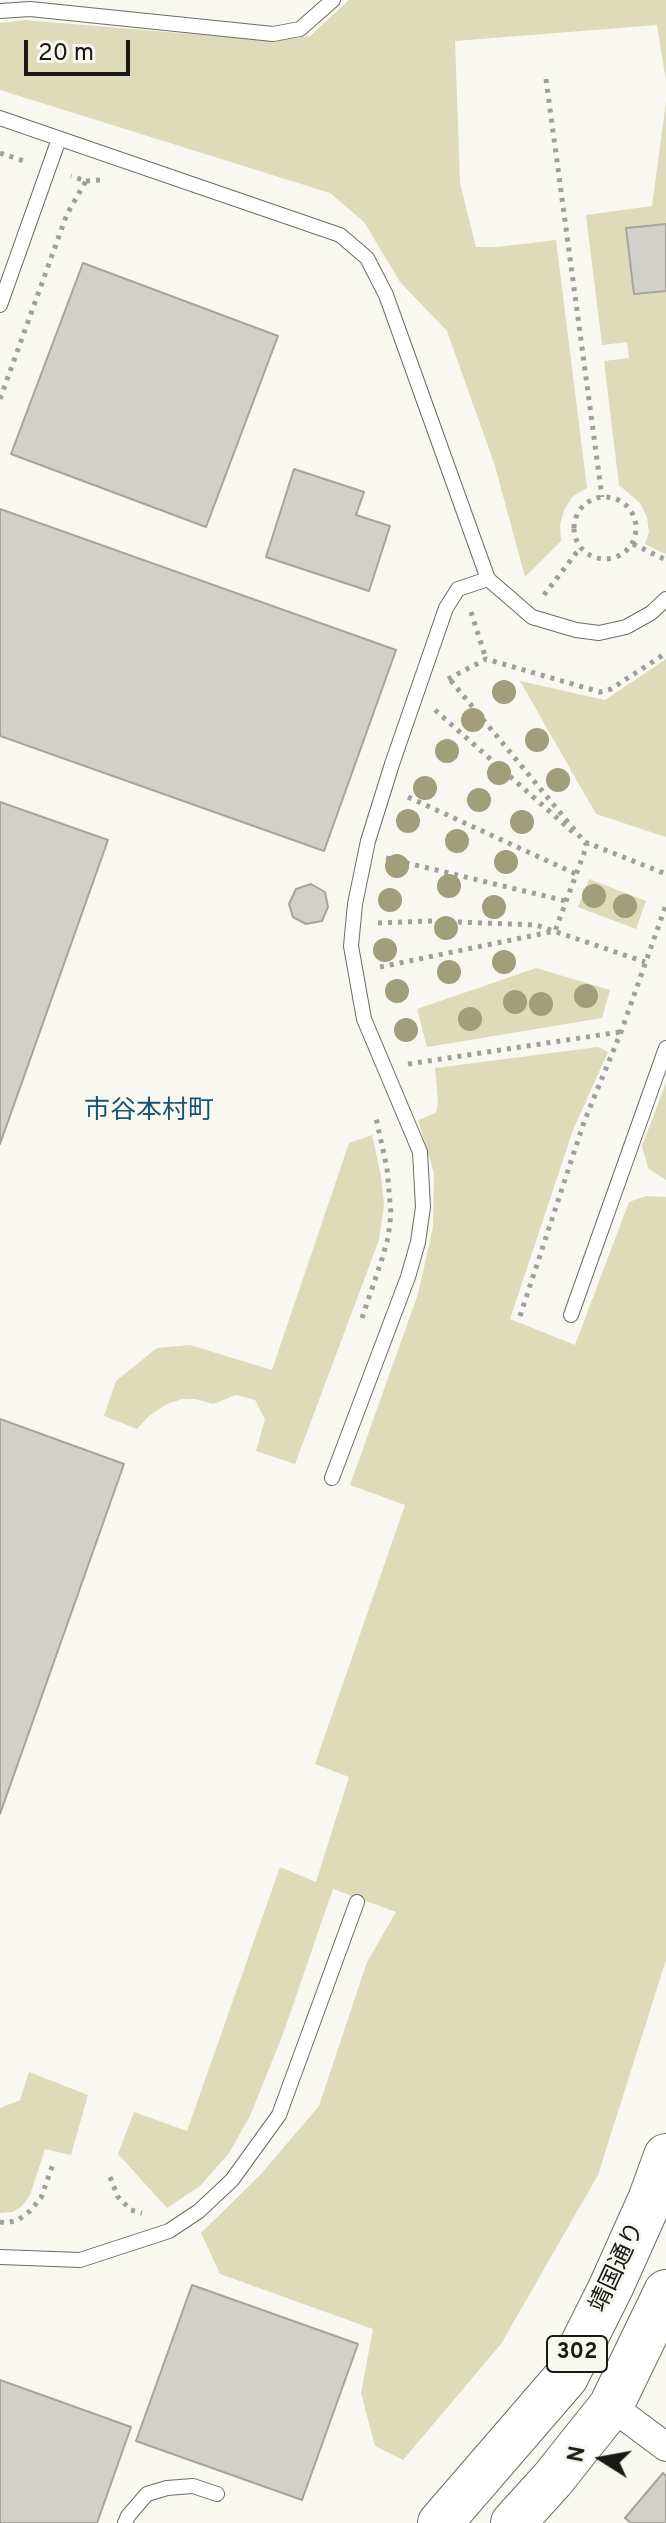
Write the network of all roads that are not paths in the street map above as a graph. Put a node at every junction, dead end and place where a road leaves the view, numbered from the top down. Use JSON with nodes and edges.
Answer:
{"nodes":[{"id":1,"x":333,"y":0,"type":"edge"},
{"id":2,"x":0,"y":11,"type":"edge"},
{"id":3,"x":0,"y":118,"type":"edge"},
{"id":4,"x":59,"y":139,"type":"junction"},
{"id":5,"x":0,"y":305,"type":"edge"},
{"id":6,"x":488,"y":579,"type":"junction"},
{"id":7,"x":666,"y":599,"type":"edge"},
{"id":8,"x":666,"y":1048,"type":"edge"},
{"id":9,"x":571,"y":1315,"type":"dead end"},
{"id":10,"x":332,"y":1478,"type":"dead end"},
{"id":11,"x":357,"y":1902,"type":"dead end"},
{"id":12,"x":666,"y":2156,"type":"edge"},
{"id":13,"x":0,"y":2257,"type":"edge"},
{"id":14,"x":666,"y":2292,"type":"edge"},
{"id":15,"x":611,"y":2406,"type":"junction"},
{"id":16,"x":666,"y":2447,"type":"edge"},
{"id":17,"x":217,"y":2494,"type":"dead end"},
{"id":18,"x":125,"y":2523,"type":"edge"},
{"id":19,"x":440,"y":2523,"type":"edge"},
{"id":20,"x":513,"y":2523,"type":"edge"}],
"edges":[{"from":1,"to":2,"type":"lane"},
{"from":3,"to":4,"type":"lane"},
{"from":4,"to":5,"type":"lane"},
{"from":4,"to":6,"type":"lane"},
{"from":6,"to":7,"type":"lane"},
{"from":6,"to":10,"type":"lane"},
{"from":8,"to":9,"type":"lane"},
{"from":11,"to":13,"type":"lane"},
{"from":12,"to":19,"type":"main road","name":"靖国通り","number":"302"},
{"from":14,"to":15,"type":"main road","number":"302"},
{"from":15,"to":16,"type":"street"},
{"from":15,"to":20,"type":"main road","number":"302"},
{"from":17,"to":18,"type":"lane"}]}
